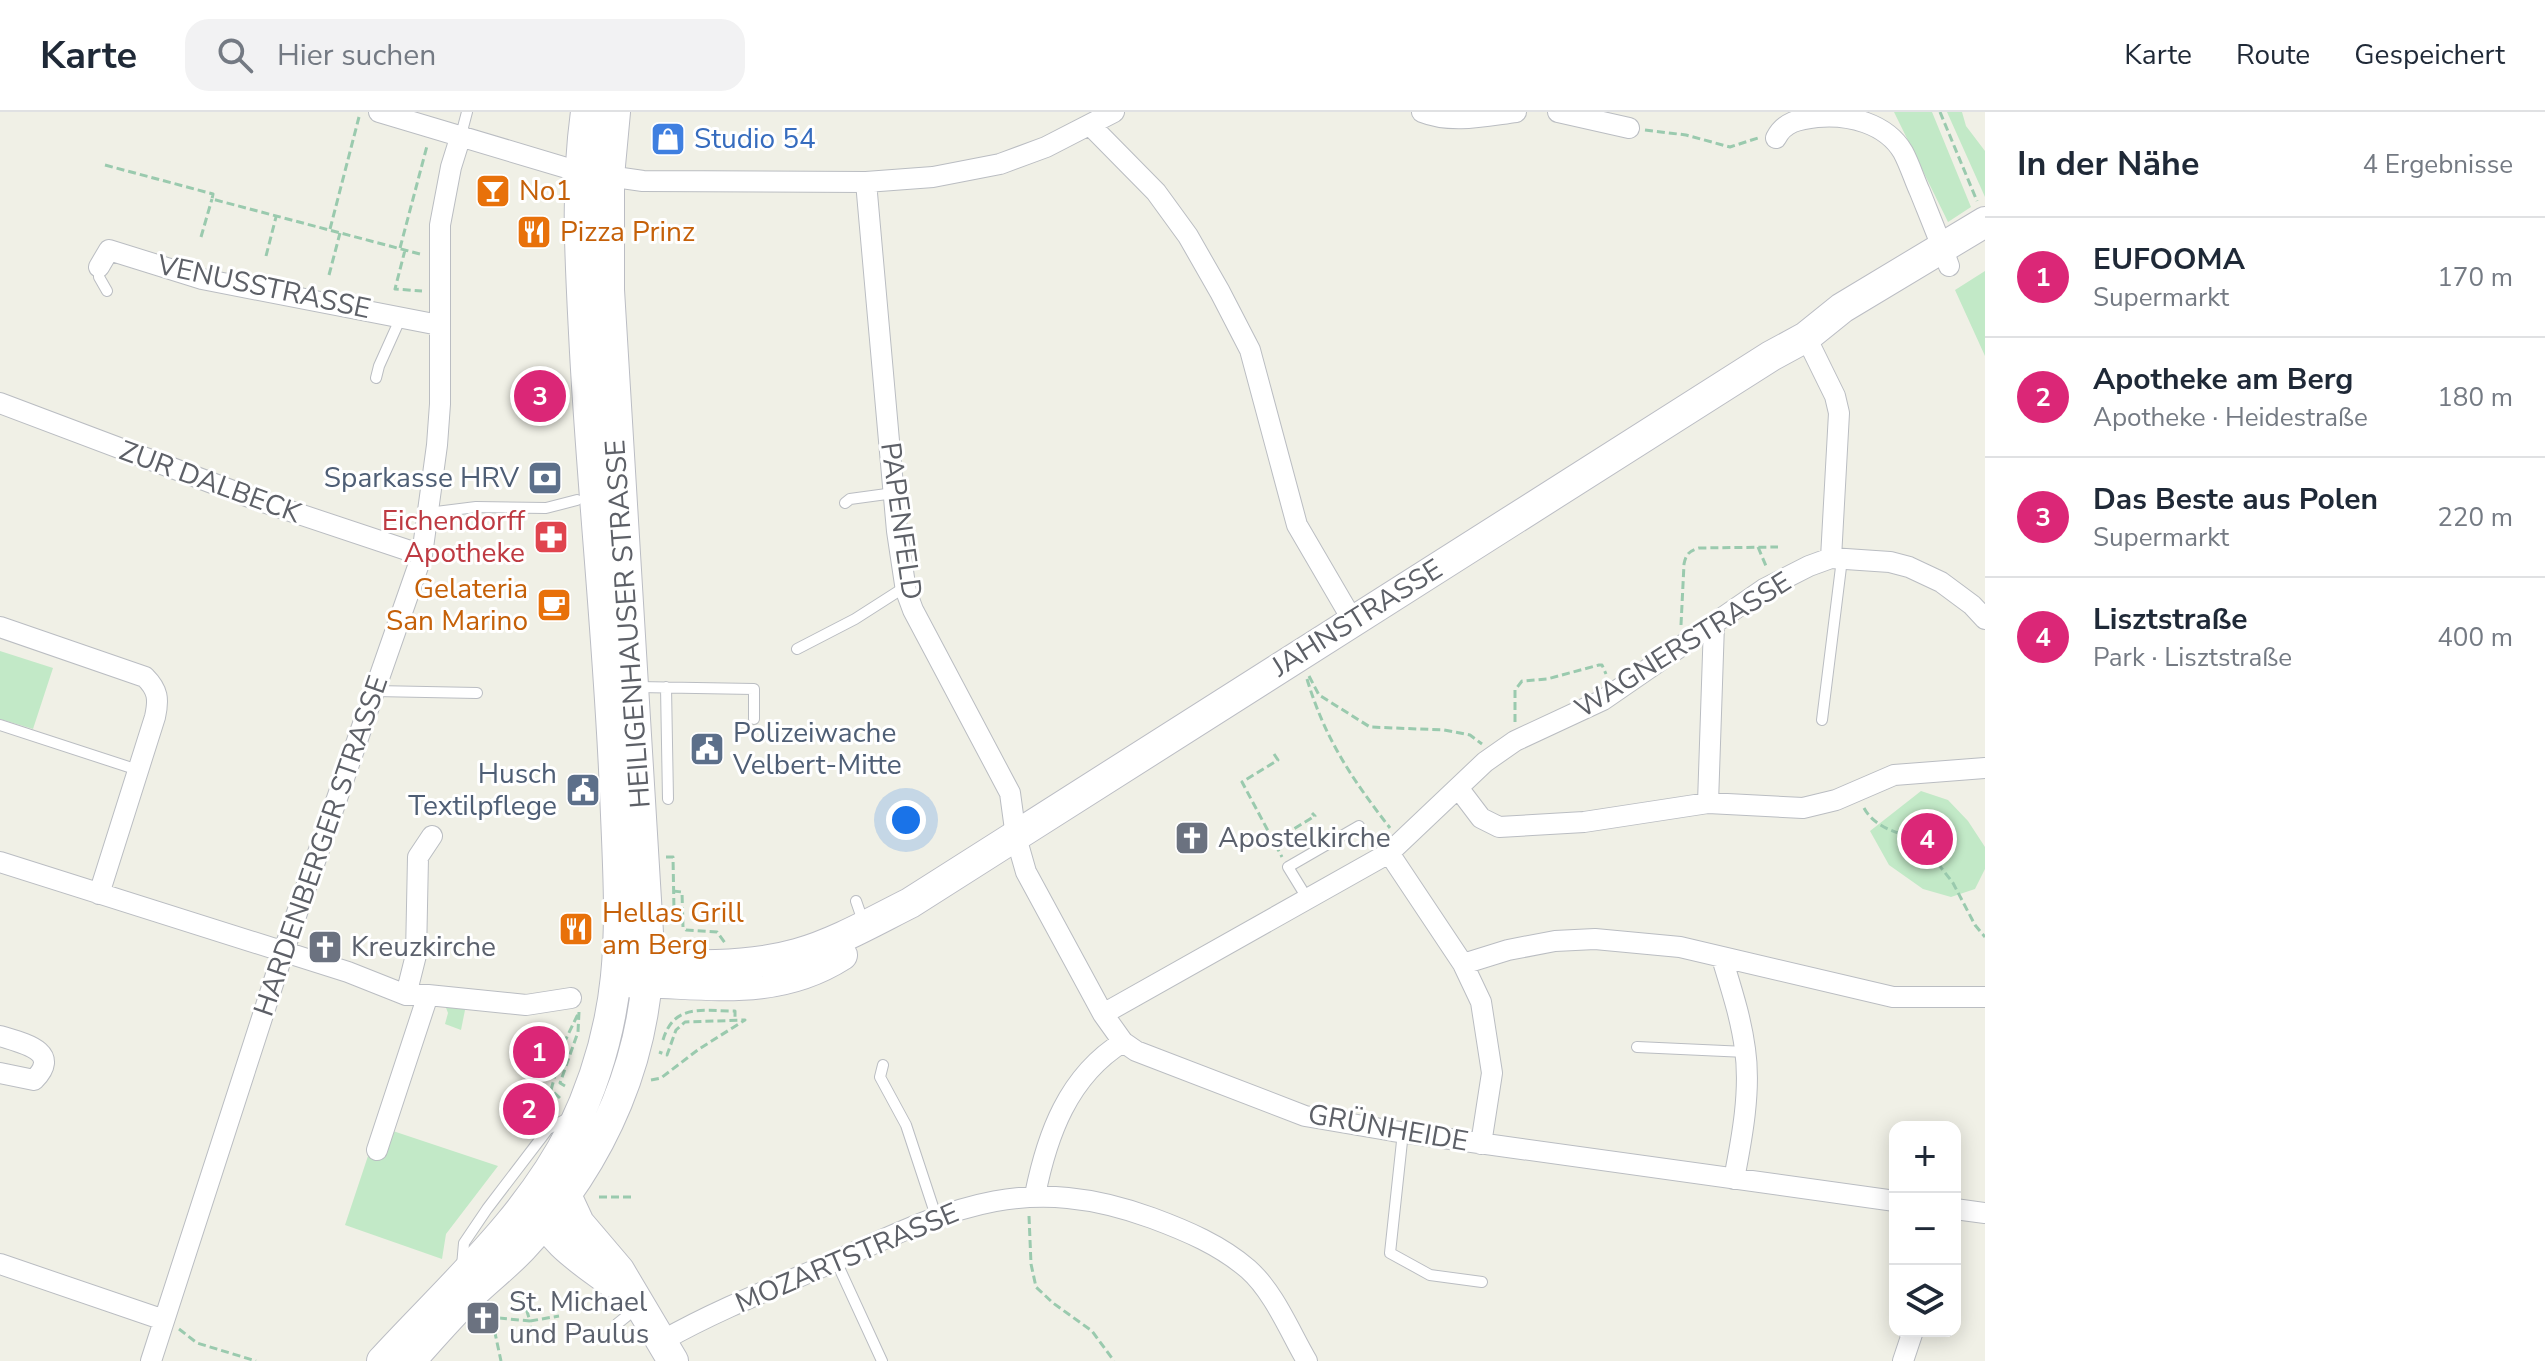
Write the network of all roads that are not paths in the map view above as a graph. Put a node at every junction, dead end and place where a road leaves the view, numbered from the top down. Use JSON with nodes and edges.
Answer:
{"nodes":[{"id":1,"x":467,"y":112,"type":"edge"},
{"id":2,"x":586,"y":112,"type":"edge"},
{"id":3,"x":615,"y":112,"type":"edge"},
{"id":4,"x":1114,"y":112,"type":"edge"},
{"id":5,"x":1422,"y":112,"type":"edge"},
{"id":6,"x":1516,"y":112,"type":"edge"},
{"id":7,"x":1558,"y":112,"type":"edge"},
{"id":8,"x":369,"y":114,"type":"edge"},
{"id":9,"x":1090,"y":125,"type":"junction"},
{"id":10,"x":1629,"y":128,"type":"road end"},
{"id":11,"x":461,"y":135,"type":"junction"},
{"id":12,"x":1776,"y":138,"type":"road end"},
{"id":13,"x":594,"y":174,"type":"junction"},
{"id":14,"x":866,"y":182,"type":"junction"},
{"id":15,"x":1982,"y":215,"type":"edge"},
{"id":16,"x":1960,"y":250,"type":"edge"},
{"id":17,"x":99,"y":267,"type":"joint"},
{"id":18,"x":107,"y":291,"type":"dead end"},
{"id":19,"x":401,"y":317,"type":"junction"},
{"id":20,"x":439,"y":325,"type":"junction"},
{"id":21,"x":1806,"y":337,"type":"junction"},
{"id":22,"x":376,"y":378,"type":"dead end"},
{"id":23,"x":0,"y":403,"type":"edge"},
{"id":24,"x":894,"y":493,"type":"junction"},
{"id":25,"x":577,"y":500,"type":"dead end"},
{"id":26,"x":845,"y":503,"type":"dead end"},
{"id":27,"x":428,"y":513,"type":"junction"},
{"id":28,"x":422,"y":555,"type":"junction"},
{"id":29,"x":1837,"y":558,"type":"junction"},
{"id":30,"x":905,"y":587,"type":"junction"},
{"id":31,"x":1985,"y":619,"type":"edge"},
{"id":32,"x":1353,"y":621,"type":"junction"},
{"id":33,"x":1714,"y":624,"type":"junction"},
{"id":34,"x":0,"y":627,"type":"edge"},
{"id":35,"x":797,"y":649,"type":"dead end"},
{"id":36,"x":620,"y":687,"type":"junction"},
{"id":37,"x":666,"y":687,"type":"junction"},
{"id":38,"x":374,"y":691,"type":"junction"},
{"id":39,"x":477,"y":693,"type":"dead end"},
{"id":40,"x":754,"y":719,"type":"dead end"},
{"id":41,"x":1822,"y":720,"type":"dead end"},
{"id":42,"x":0,"y":725,"type":"edge"},
{"id":43,"x":1985,"y":768,"type":"edge"},
{"id":44,"x":138,"y":770,"type":"junction"},
{"id":45,"x":1459,"y":789,"type":"junction"},
{"id":46,"x":668,"y":799,"type":"dead end"},
{"id":47,"x":1708,"y":803,"type":"junction"},
{"id":48,"x":1359,"y":826,"type":"dead end"},
{"id":49,"x":432,"y":836,"type":"dead end"},
{"id":50,"x":1016,"y":837,"type":"junction"},
{"id":51,"x":1389,"y":853,"type":"junction"},
{"id":52,"x":0,"y":862,"type":"edge"},
{"id":53,"x":99,"y":894,"type":"junction"},
{"id":54,"x":1307,"y":898,"type":"junction"},
{"id":55,"x":910,"y":903,"type":"junction"},
{"id":56,"x":283,"y":953,"type":"junction"},
{"id":57,"x":1722,"y":958,"type":"junction"},
{"id":58,"x":1463,"y":964,"type":"junction"},
{"id":59,"x":633,"y":972,"type":"junction"},
{"id":60,"x":406,"y":995,"type":"junction"},
{"id":61,"x":428,"y":995,"type":"junction"},
{"id":62,"x":1985,"y":997,"type":"edge"},
{"id":63,"x":571,"y":998,"type":"dead end"},
{"id":64,"x":1103,"y":1014,"type":"junction"},
{"id":65,"x":0,"y":1036,"type":"edge"},
{"id":66,"x":1123,"y":1042,"type":"junction"},
{"id":67,"x":1637,"y":1047,"type":"dead end"},
{"id":68,"x":1746,"y":1052,"type":"junction"},
{"id":69,"x":883,"y":1065,"type":"dead end"},
{"id":70,"x":0,"y":1073,"type":"edge"},
{"id":71,"x":572,"y":1104,"type":"junction"},
{"id":72,"x":1403,"y":1132,"type":"junction"},
{"id":73,"x":1481,"y":1144,"type":"junction"},
{"id":74,"x":377,"y":1150,"type":"dead end"},
{"id":75,"x":1734,"y":1179,"type":"junction"},
{"id":76,"x":535,"y":1188,"type":"junction"},
{"id":77,"x":566,"y":1195,"type":"junction"},
{"id":78,"x":1035,"y":1195,"type":"junction"},
{"id":79,"x":1889,"y":1200,"type":"edge"},
{"id":80,"x":1961,"y":1210,"type":"edge"},
{"id":81,"x":1985,"y":1213,"type":"edge"},
{"id":82,"x":936,"y":1216,"type":"junction"},
{"id":83,"x":543,"y":1223,"type":"junction"},
{"id":84,"x":836,"y":1261,"type":"junction"},
{"id":85,"x":0,"y":1264,"type":"edge"},
{"id":86,"x":461,"y":1276,"type":"junction"},
{"id":87,"x":1482,"y":1282,"type":"dead end"},
{"id":88,"x":629,"y":1314,"type":"junction"},
{"id":89,"x":164,"y":1321,"type":"junction"},
{"id":90,"x":1911,"y":1337,"type":"edge"},
{"id":91,"x":667,"y":1351,"type":"edge"},
{"id":92,"x":151,"y":1361,"type":"edge"},
{"id":93,"x":382,"y":1361,"type":"edge"},
{"id":94,"x":410,"y":1361,"type":"edge"},
{"id":95,"x":882,"y":1361,"type":"edge"},
{"id":96,"x":1307,"y":1361,"type":"edge"},
{"id":97,"x":1903,"y":1361,"type":"edge"}],
"edges":[{"from":1,"to":11,"type":"lane"},
{"from":2,"to":13,"type":"street","name":"HEILIGENHAUSER STRASSE"},
{"from":3,"to":13,"type":"street","name":"HEILIGENHAUSER STRASSE"},
{"from":4,"to":9,"type":"street"},
{"from":5,"to":6,"type":"street"},
{"from":7,"to":10,"type":"street"},
{"from":8,"to":11,"type":"street"},
{"from":9,"to":14,"type":"street"},
{"from":9,"to":32,"type":"street"},
{"from":11,"to":13,"type":"street"},
{"from":11,"to":20,"type":"street","name":"HARDENBERGER STRASSE"},
{"from":12,"to":16,"type":"street"},
{"from":13,"to":14,"type":"street"},
{"from":13,"to":36,"type":"street","name":"HEILIGENHAUSER STRASSE"},
{"from":14,"to":24,"type":"street","name":"PAPENFELD"},
{"from":15,"to":16,"type":"street","name":"JAHNSTRASSE"},
{"from":16,"to":21,"type":"street","name":"JAHNSTRASSE"},
{"from":17,"to":18,"type":"lane"},
{"from":17,"to":19,"type":"street","name":"VENUSSTRASSE"},
{"from":19,"to":20,"type":"street","name":"VENUSSTRASSE"},
{"from":19,"to":22,"type":"lane"},
{"from":20,"to":27,"type":"street","name":"HARDENBERGER STRASSE"},
{"from":21,"to":29,"type":"street","name":"WAGNERSTRASSE"},
{"from":21,"to":32,"type":"street","name":"JAHNSTRASSE"},
{"from":23,"to":28,"type":"street","name":"ZUR DALBECK"},
{"from":24,"to":26,"type":"lane"},
{"from":24,"to":30,"type":"street","name":"PAPENFELD"},
{"from":25,"to":27,"type":"lane"},
{"from":27,"to":28,"type":"street","name":"HARDENBERGER STRASSE"},
{"from":28,"to":38,"type":"street","name":"HARDENBERGER STRASSE"},
{"from":29,"to":31,"type":"street","name":"WAGNERSTRASSE"},
{"from":29,"to":33,"type":"street","name":"WAGNERSTRASSE"},
{"from":29,"to":41,"type":"lane","name":"WAGNERSTRASSE"},
{"from":30,"to":35,"type":"lane"},
{"from":30,"to":50,"type":"street","name":"PAPENFELD"},
{"from":32,"to":50,"type":"street","name":"JAHNSTRASSE"},
{"from":33,"to":45,"type":"street","name":"WAGNERSTRASSE"},
{"from":33,"to":47,"type":"street"},
{"from":34,"to":44,"type":"street"},
{"from":36,"to":37,"type":"lane"},
{"from":36,"to":59,"type":"street","name":"HEILIGENHAUSER STRASSE"},
{"from":37,"to":40,"type":"lane"},
{"from":37,"to":46,"type":"lane"},
{"from":38,"to":39,"type":"lane"},
{"from":38,"to":56,"type":"street","name":"HARDENBERGER STRASSE"},
{"from":42,"to":44,"type":"lane"},
{"from":43,"to":47,"type":"street"},
{"from":44,"to":53,"type":"street"},
{"from":45,"to":47,"type":"street"},
{"from":45,"to":51,"type":"street","name":"WAGNERSTRASSE"},
{"from":48,"to":54,"type":"lane"},
{"from":49,"to":60,"type":"street"},
{"from":50,"to":55,"type":"street","name":"JAHNSTRASSE"},
{"from":50,"to":64,"type":"street","name":"GRÜNHEIDE"},
{"from":51,"to":54,"type":"street","name":"WAGNERSTRASSE"},
{"from":51,"to":58,"type":"street"},
{"from":52,"to":53,"type":"street"},
{"from":53,"to":56,"type":"street"},
{"from":54,"to":64,"type":"street","name":"WAGNERSTRASSE"},
{"from":55,"to":59,"type":"street","name":"JAHNSTRASSE"},
{"from":55,"to":59,"type":"street","name":"JAHNSTRASSE"},
{"from":56,"to":60,"type":"street"},
{"from":56,"to":89,"type":"street","name":"HARDENBERGER STRASSE"},
{"from":57,"to":58,"type":"street"},
{"from":57,"to":62,"type":"street"},
{"from":57,"to":68,"type":"street"},
{"from":58,"to":73,"type":"street"},
{"from":59,"to":71,"type":"street","name":"HEILIGENHAUSER STRASSE"},
{"from":59,"to":77,"type":"street","name":"HEILIGENHAUSER STRASSE"},
{"from":60,"to":61,"type":"street"},
{"from":61,"to":63,"type":"street"},
{"from":61,"to":74,"type":"street"},
{"from":64,"to":66,"type":"street","name":"GRÜNHEIDE"},
{"from":65,"to":70,"type":"street"},
{"from":66,"to":72,"type":"street","name":"GRÜNHEIDE"},
{"from":66,"to":78,"type":"street"},
{"from":67,"to":68,"type":"lane"},
{"from":68,"to":75,"type":"street"},
{"from":69,"to":82,"type":"lane"},
{"from":71,"to":76,"type":"street","name":"HEILIGENHAUSER STRASSE"},
{"from":71,"to":86,"type":"lane"},
{"from":72,"to":73,"type":"street","name":"GRÜNHEIDE"},
{"from":72,"to":87,"type":"lane"},
{"from":73,"to":75,"type":"street","name":"GRÜNHEIDE"},
{"from":75,"to":79,"type":"street","name":"GRÜNHEIDE"},
{"from":76,"to":83,"type":"street"},
{"from":76,"to":86,"type":"street","name":"HEILIGENHAUSER STRASSE"},
{"from":77,"to":83,"type":"street","name":"HEILIGENHAUSER STRASSE"},
{"from":77,"to":88,"type":"street"},
{"from":78,"to":82,"type":"street","name":"MOZARTSTRASSE"},
{"from":78,"to":96,"type":"street","name":"MOZARTSTRASSE"},
{"from":80,"to":81,"type":"street"},
{"from":82,"to":84,"type":"street","name":"MOZARTSTRASSE"},
{"from":83,"to":88,"type":"street"},
{"from":83,"to":94,"type":"street","name":"HEILIGENHAUSER STRASSE"},
{"from":84,"to":91,"type":"street","name":"MOZARTSTRASSE"},
{"from":84,"to":95,"type":"lane"},
{"from":85,"to":89,"type":"street"},
{"from":86,"to":93,"type":"street","name":"HEILIGENHAUSER STRASSE"},
{"from":88,"to":91,"type":"street"},
{"from":89,"to":92,"type":"street","name":"HARDENBERGER STRASSE"},
{"from":90,"to":97,"type":"street"}]}
